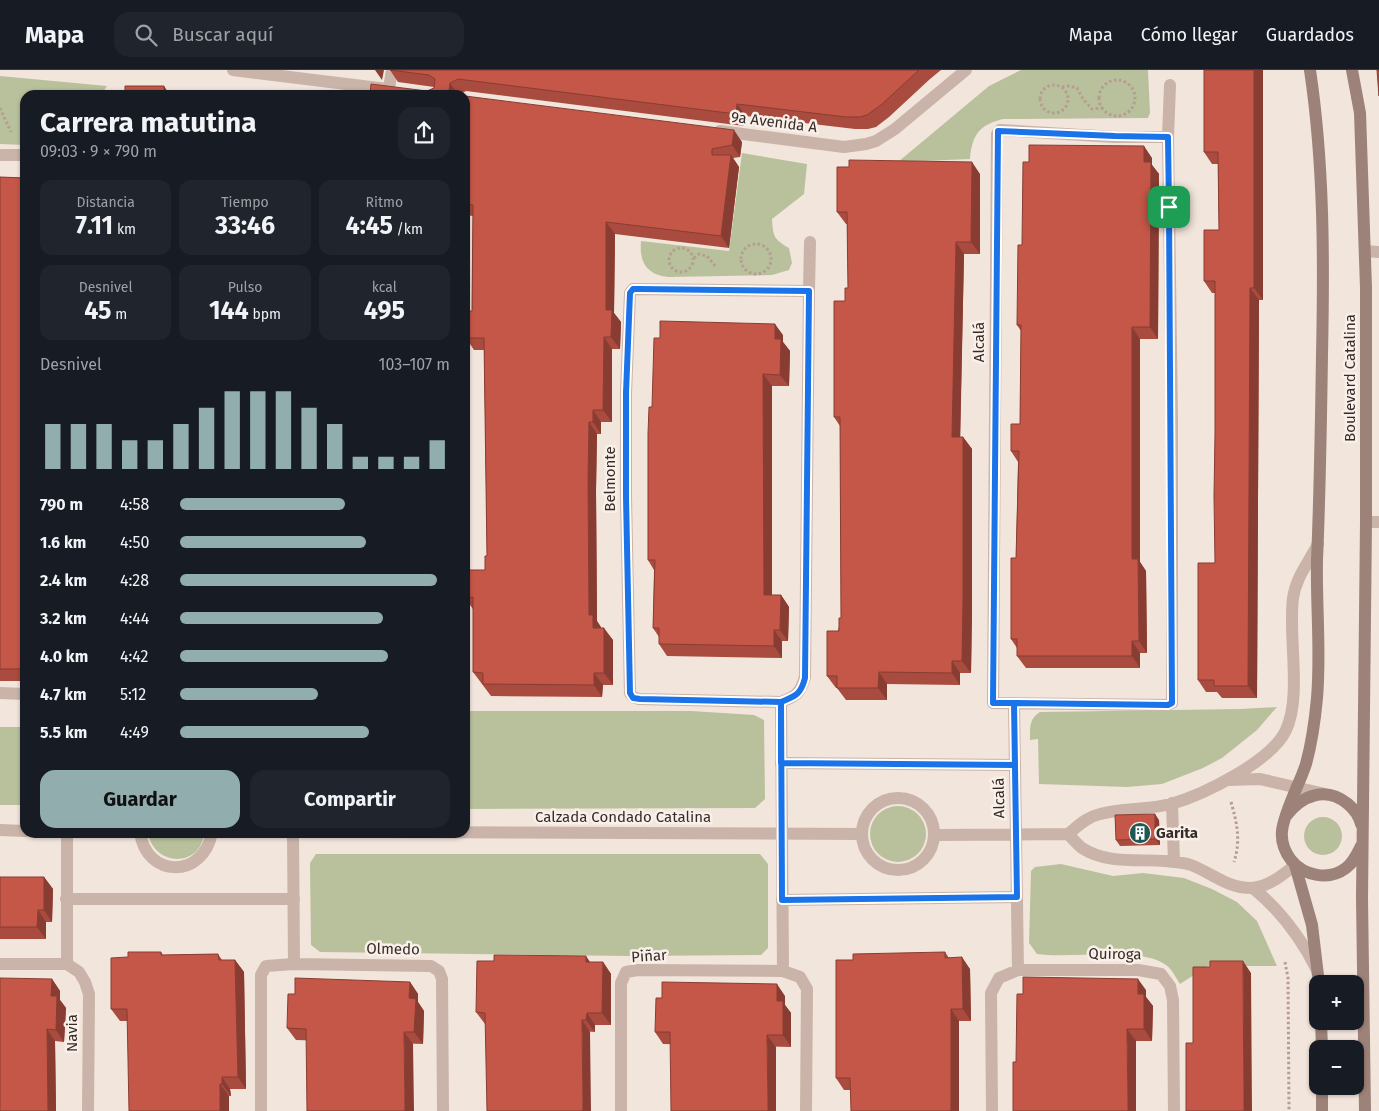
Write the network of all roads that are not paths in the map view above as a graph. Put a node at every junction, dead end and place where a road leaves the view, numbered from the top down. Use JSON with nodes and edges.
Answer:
{"nodes":[{"id":1,"x":233,"y":70,"type":"edge"},
{"id":2,"x":392,"y":70,"type":"edge"},
{"id":3,"x":966,"y":70,"type":"edge"},
{"id":4,"x":1310,"y":70,"type":"edge"},
{"id":5,"x":1352,"y":70,"type":"edge"},
{"id":6,"x":1170,"y":85,"type":"dead end"},
{"id":7,"x":709,"y":130,"type":"edge"},
{"id":8,"x":1168,"y":137,"type":"junction"},
{"id":9,"x":0,"y":155,"type":"edge"},
{"id":10,"x":20,"y":155,"type":"edge"},
{"id":11,"x":810,"y":242,"type":"dead end"},
{"id":12,"x":1365,"y":251,"type":"junction"},
{"id":13,"x":1379,"y":252,"type":"edge"},
{"id":14,"x":809,"y":291,"type":"junction"},
{"id":15,"x":1373,"y":522,"type":"edge"},
{"id":16,"x":1318,"y":544,"type":"junction"},
{"id":17,"x":0,"y":693,"type":"edge"},
{"id":18,"x":20,"y":694,"type":"edge"},
{"id":19,"x":781,"y":702,"type":"junction"},
{"id":20,"x":1014,"y":703,"type":"junction"},
{"id":21,"x":781,"y":763,"type":"junction"},
{"id":22,"x":1015,"y":765,"type":"junction"},
{"id":23,"x":1226,"y":780,"type":"junction"},
{"id":24,"x":1297,"y":788,"type":"junction"},
{"id":25,"x":1330,"y":795,"type":"junction"},
{"id":26,"x":1172,"y":803,"type":"junction"},
{"id":27,"x":1286,"y":816,"type":"junction"},
{"id":28,"x":0,"y":830,"type":"edge"},
{"id":29,"x":20,"y":831,"type":"edge"},
{"id":30,"x":470,"y":832,"type":"edge"},
{"id":31,"x":1363,"y":833,"type":"junction"},
{"id":32,"x":781,"y":834,"type":"junction"},
{"id":33,"x":862,"y":834,"type":"junction"},
{"id":34,"x":934,"y":834,"type":"junction"},
{"id":35,"x":1016,"y":834,"type":"junction"},
{"id":36,"x":1068,"y":834,"type":"junction"},
{"id":37,"x":66,"y":838,"type":"edge"},
{"id":38,"x":141,"y":838,"type":"edge"},
{"id":39,"x":211,"y":838,"type":"edge"},
{"id":40,"x":294,"y":838,"type":"edge"},
{"id":41,"x":1174,"y":862,"type":"junction"},
{"id":42,"x":1295,"y":866,"type":"junction"},
{"id":43,"x":1253,"y":888,"type":"junction"},
{"id":44,"x":1017,"y":897,"type":"junction"},
{"id":45,"x":66,"y":898,"type":"junction"},
{"id":46,"x":294,"y":899,"type":"junction"},
{"id":47,"x":782,"y":900,"type":"junction"},
{"id":48,"x":0,"y":964,"type":"edge"},
{"id":49,"x":67,"y":964,"type":"junction"},
{"id":50,"x":294,"y":964,"type":"junction"},
{"id":51,"x":1018,"y":970,"type":"junction"},
{"id":52,"x":783,"y":971,"type":"junction"},
{"id":53,"x":1317,"y":975,"type":"edge"},
{"id":54,"x":1318,"y":975,"type":"edge"},
{"id":55,"x":1322,"y":1095,"type":"edge"},
{"id":56,"x":88,"y":1111,"type":"edge"},
{"id":57,"x":261,"y":1111,"type":"edge"},
{"id":58,"x":443,"y":1111,"type":"edge"},
{"id":59,"x":621,"y":1111,"type":"edge"},
{"id":60,"x":806,"y":1111,"type":"edge"},
{"id":61,"x":992,"y":1111,"type":"edge"},
{"id":62,"x":1174,"y":1111,"type":"edge"},
{"id":63,"x":1322,"y":1111,"type":"edge"},
{"id":64,"x":1365,"y":1111,"type":"edge"}],
"edges":[{"from":1,"to":2,"type":"street"},
{"from":3,"to":7,"type":"street","name":"9a Avenida A"},
{"from":4,"to":16,"type":"main road","name":"Boulevard Catalina"},
{"from":5,"to":12,"type":"main road","name":"Boulevard Catalina"},
{"from":6,"to":8,"type":"street","name":"Alcalá"},
{"from":8,"to":20,"type":"street","name":"Alcalá"},
{"from":8,"to":20,"type":"street","name":"Alcalá"},
{"from":9,"to":10,"type":"street"},
{"from":11,"to":14,"type":"street"},
{"from":12,"to":13,"type":"street"},
{"from":12,"to":15,"type":"main road","name":"Boulevard Catalina"},
{"from":14,"to":19,"type":"street"},
{"from":14,"to":19,"type":"street","name":"Belmonte"},
{"from":15,"to":31,"type":"main road","name":"Boulevard Catalina"},
{"from":16,"to":23,"type":"street"},
{"from":16,"to":24,"type":"main road","name":"Boulevard Catalina"},
{"from":17,"to":18,"type":"street"},
{"from":19,"to":21,"type":"street"},
{"from":20,"to":22,"type":"street","name":"Alcalá"},
{"from":21,"to":22,"type":"street"},
{"from":21,"to":32,"type":"street"},
{"from":22,"to":35,"type":"street","name":"Alcalá"},
{"from":23,"to":24,"type":"street"},
{"from":23,"to":26,"type":"street"},
{"from":24,"to":25,"type":"street"},
{"from":24,"to":27,"type":"main road","name":"Boulevard Catalina"},
{"from":25,"to":27,"type":"main road"},
{"from":25,"to":31,"type":"main road"},
{"from":26,"to":36,"type":"street"},
{"from":26,"to":41,"type":"street"},
{"from":27,"to":42,"type":"main road"},
{"from":28,"to":29,"type":"street"},
{"from":30,"to":32,"type":"street","name":"Calzada Condado Catalina"},
{"from":31,"to":42,"type":"main road"},
{"from":31,"to":64,"type":"main road","name":"Boulevard Catalina"},
{"from":32,"to":33,"type":"street","name":"Calzada Condado Catalina"},
{"from":32,"to":47,"type":"street"},
{"from":33,"to":34,"type":"street"},
{"from":33,"to":34,"type":"street"},
{"from":34,"to":35,"type":"street"},
{"from":35,"to":36,"type":"street"},
{"from":35,"to":44,"type":"street"},
{"from":36,"to":41,"type":"street"},
{"from":37,"to":45,"type":"street"},
{"from":38,"to":39,"type":"street"},
{"from":40,"to":46,"type":"street"},
{"from":41,"to":43,"type":"street"},
{"from":42,"to":43,"type":"street"},
{"from":42,"to":54,"type":"main road"},
{"from":43,"to":53,"type":"street"},
{"from":44,"to":47,"type":"street"},
{"from":44,"to":51,"type":"street"},
{"from":45,"to":46,"type":"street"},
{"from":45,"to":49,"type":"street"},
{"from":46,"to":50,"type":"street"},
{"from":47,"to":52,"type":"street"},
{"from":48,"to":49,"type":"street"},
{"from":49,"to":56,"type":"street","name":"Navia"},
{"from":50,"to":57,"type":"street","name":"Olmedo"},
{"from":50,"to":58,"type":"street","name":"Olmedo"},
{"from":51,"to":61,"type":"street","name":"Quiroga"},
{"from":51,"to":62,"type":"street","name":"Quiroga"},
{"from":52,"to":59,"type":"street","name":"Piñar"},
{"from":52,"to":60,"type":"street","name":"Piñar"},
{"from":55,"to":63,"type":"main road"}]}
